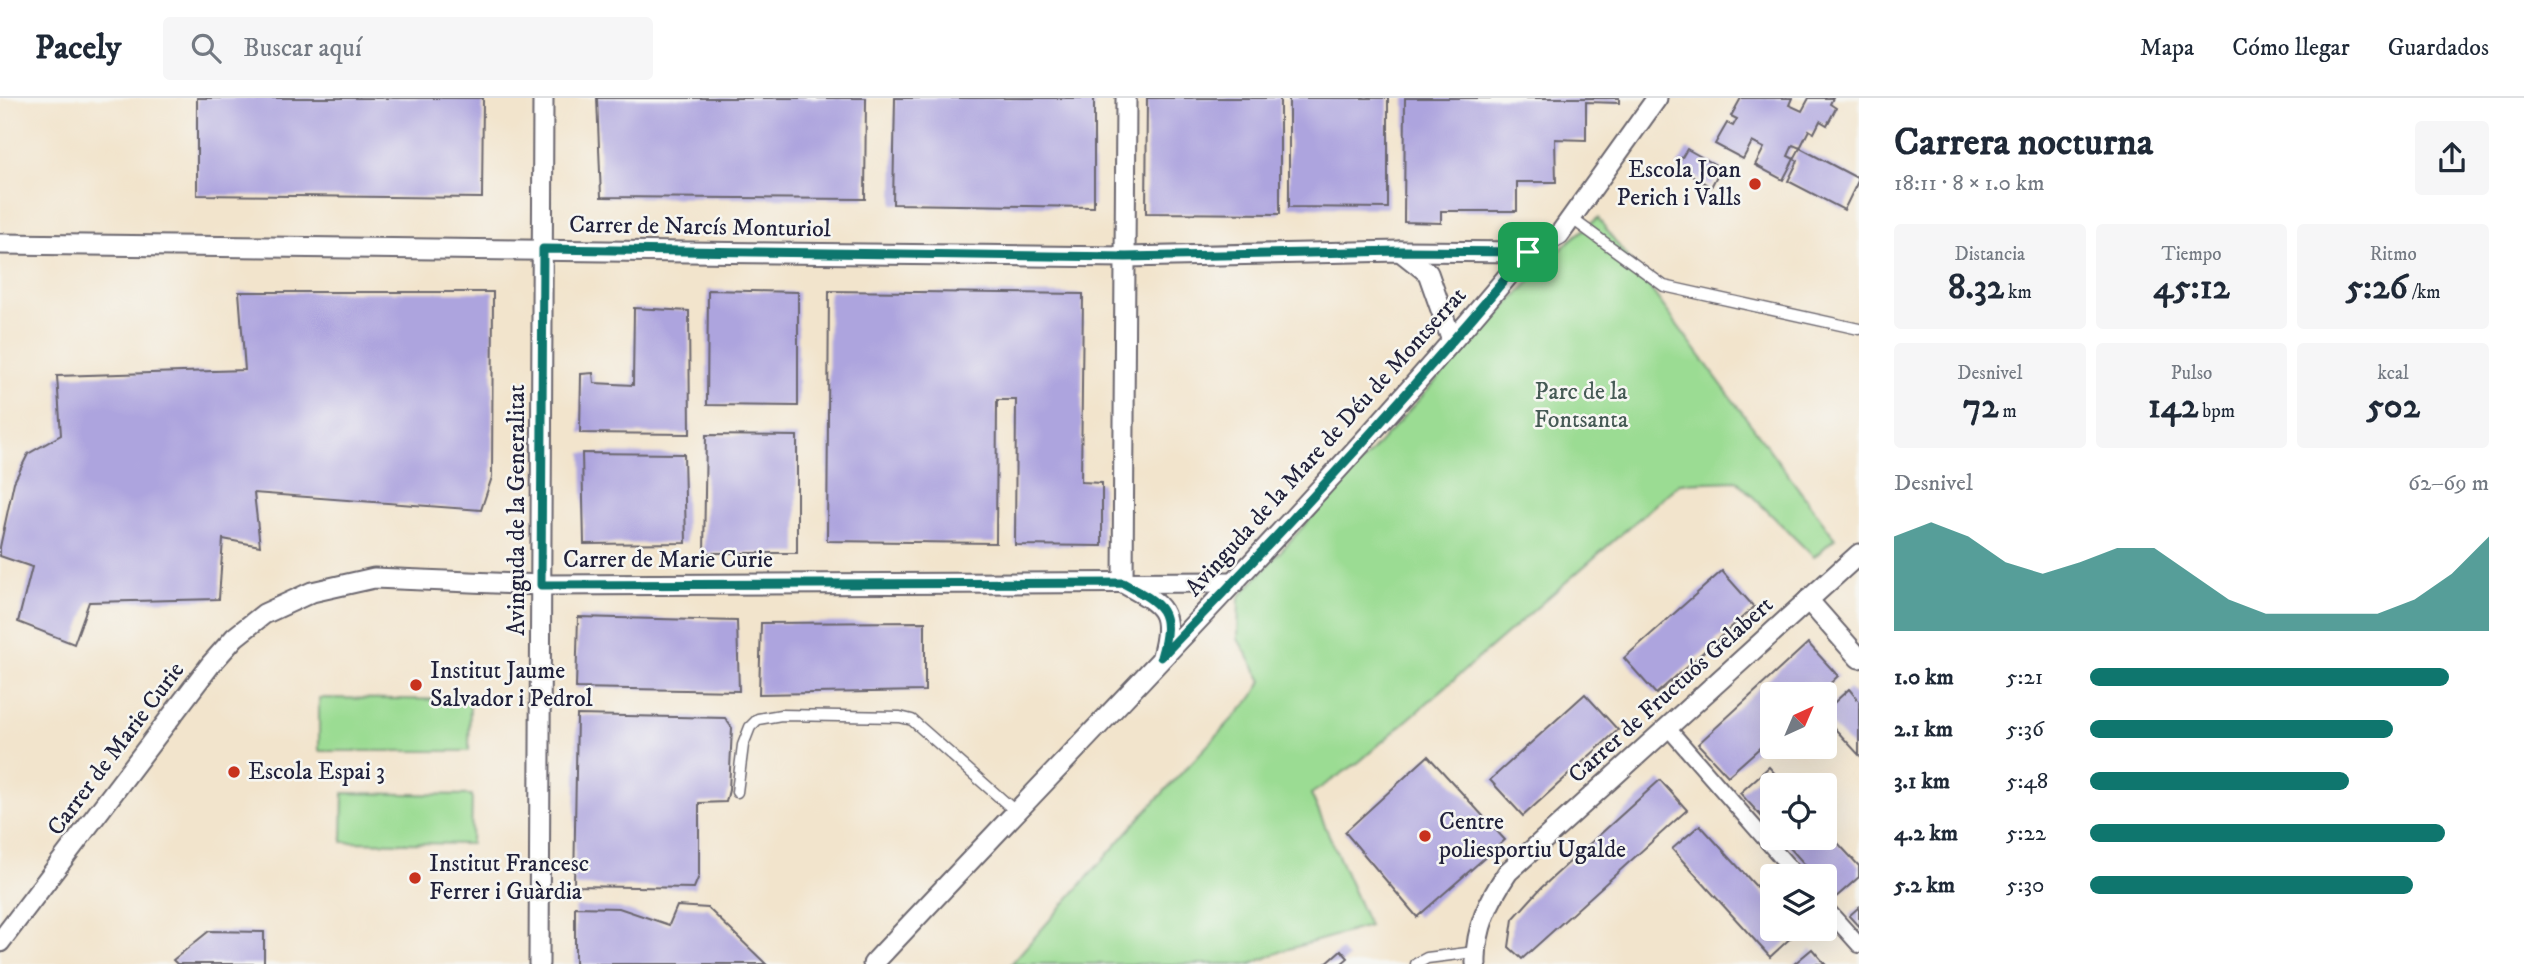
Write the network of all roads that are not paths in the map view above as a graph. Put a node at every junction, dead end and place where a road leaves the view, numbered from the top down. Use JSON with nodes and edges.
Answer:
{"nodes":[{"id":1,"x":543,"y":98,"type":"edge"},
{"id":2,"x":1126,"y":98,"type":"edge"},
{"id":3,"x":1657,"y":98,"type":"edge"},
{"id":4,"x":1571,"y":218,"type":"junction"},
{"id":5,"x":0,"y":244,"type":"edge"},
{"id":6,"x":543,"y":249,"type":"junction"},
{"id":7,"x":1400,"y":251,"type":"junction"},
{"id":8,"x":1528,"y":252,"type":"junction"},
{"id":9,"x":1126,"y":257,"type":"junction"},
{"id":10,"x":1859,"y":329,"type":"edge"},
{"id":11,"x":1452,"y":341,"type":"junction"},
{"id":12,"x":1859,"y":554,"type":"edge"},
{"id":13,"x":1235,"y":582,"type":"junction"},
{"id":14,"x":1123,"y":583,"type":"junction"},
{"id":15,"x":541,"y":585,"type":"junction"},
{"id":16,"x":1808,"y":600,"type":"junction"},
{"id":17,"x":1161,"y":657,"type":"junction"},
{"id":18,"x":1859,"y":658,"type":"edge"},
{"id":19,"x":1667,"y":727,"type":"junction"},
{"id":20,"x":737,"y":792,"type":"dead end"},
{"id":21,"x":1015,"y":811,"type":"junction"},
{"id":22,"x":1787,"y":864,"type":"edge"},
{"id":23,"x":1837,"y":921,"type":"edge"},
{"id":24,"x":0,"y":942,"type":"edge"},
{"id":25,"x":1859,"y":946,"type":"edge"},
{"id":26,"x":1476,"y":958,"type":"edge"},
{"id":27,"x":539,"y":964,"type":"edge"},
{"id":28,"x":873,"y":964,"type":"edge"},
{"id":29,"x":1416,"y":964,"type":"edge"}],
"edges":[{"from":1,"to":6,"type":"street","name":"Avinguda de la Generalitat"},
{"from":2,"to":9,"type":"street"},
{"from":3,"to":4,"type":"street","name":"Avinguda de la Mare de Déu de Montserrat"},
{"from":4,"to":8,"type":"street","name":"Avinguda de la Mare de Déu de Montserrat"},
{"from":4,"to":10,"type":"lane"},
{"from":5,"to":6,"type":"street","name":"Carrer de Narcís Monturiol"},
{"from":6,"to":9,"type":"street","name":"Carrer de Narcís Monturiol"},
{"from":6,"to":15,"type":"street","name":"Avinguda de la Generalitat"},
{"from":7,"to":8,"type":"street","name":"Carrer de Narcís Monturiol"},
{"from":7,"to":9,"type":"street","name":"Carrer de Narcís Monturiol"},
{"from":7,"to":11,"type":"street"},
{"from":8,"to":11,"type":"street","name":"Avinguda de la Mare de Déu de Montserrat"},
{"from":9,"to":14,"type":"street"},
{"from":11,"to":13,"type":"street","name":"Avinguda de la Mare de Déu de Montserrat"},
{"from":12,"to":16,"type":"street","name":"Carrer de Fructuós Gelabert"},
{"from":13,"to":14,"type":"street","name":"Carrer de Marie Curie"},
{"from":13,"to":17,"type":"street","name":"Avinguda de la Mare de Déu de Montserrat"},
{"from":14,"to":15,"type":"street","name":"Carrer de Marie Curie"},
{"from":14,"to":17,"type":"street","name":"Carrer de Marie Curie"},
{"from":15,"to":24,"type":"street","name":"Carrer de Marie Curie"},
{"from":15,"to":27,"type":"street","name":"Avinguda de la Generalitat"},
{"from":16,"to":18,"type":"street"},
{"from":16,"to":19,"type":"street","name":"Carrer de Fructuós Gelabert"},
{"from":17,"to":21,"type":"street","name":"Avinguda de la Mare de Déu de Montserrat"},
{"from":19,"to":22,"type":"street"},
{"from":19,"to":26,"type":"street","name":"Carrer de Fructuós Gelabert"},
{"from":20,"to":21,"type":"lane"},
{"from":21,"to":28,"type":"street","name":"Avinguda de la Mare de Déu de Montserrat"},
{"from":23,"to":25,"type":"street"},
{"from":26,"to":29,"type":"lane"}]}
